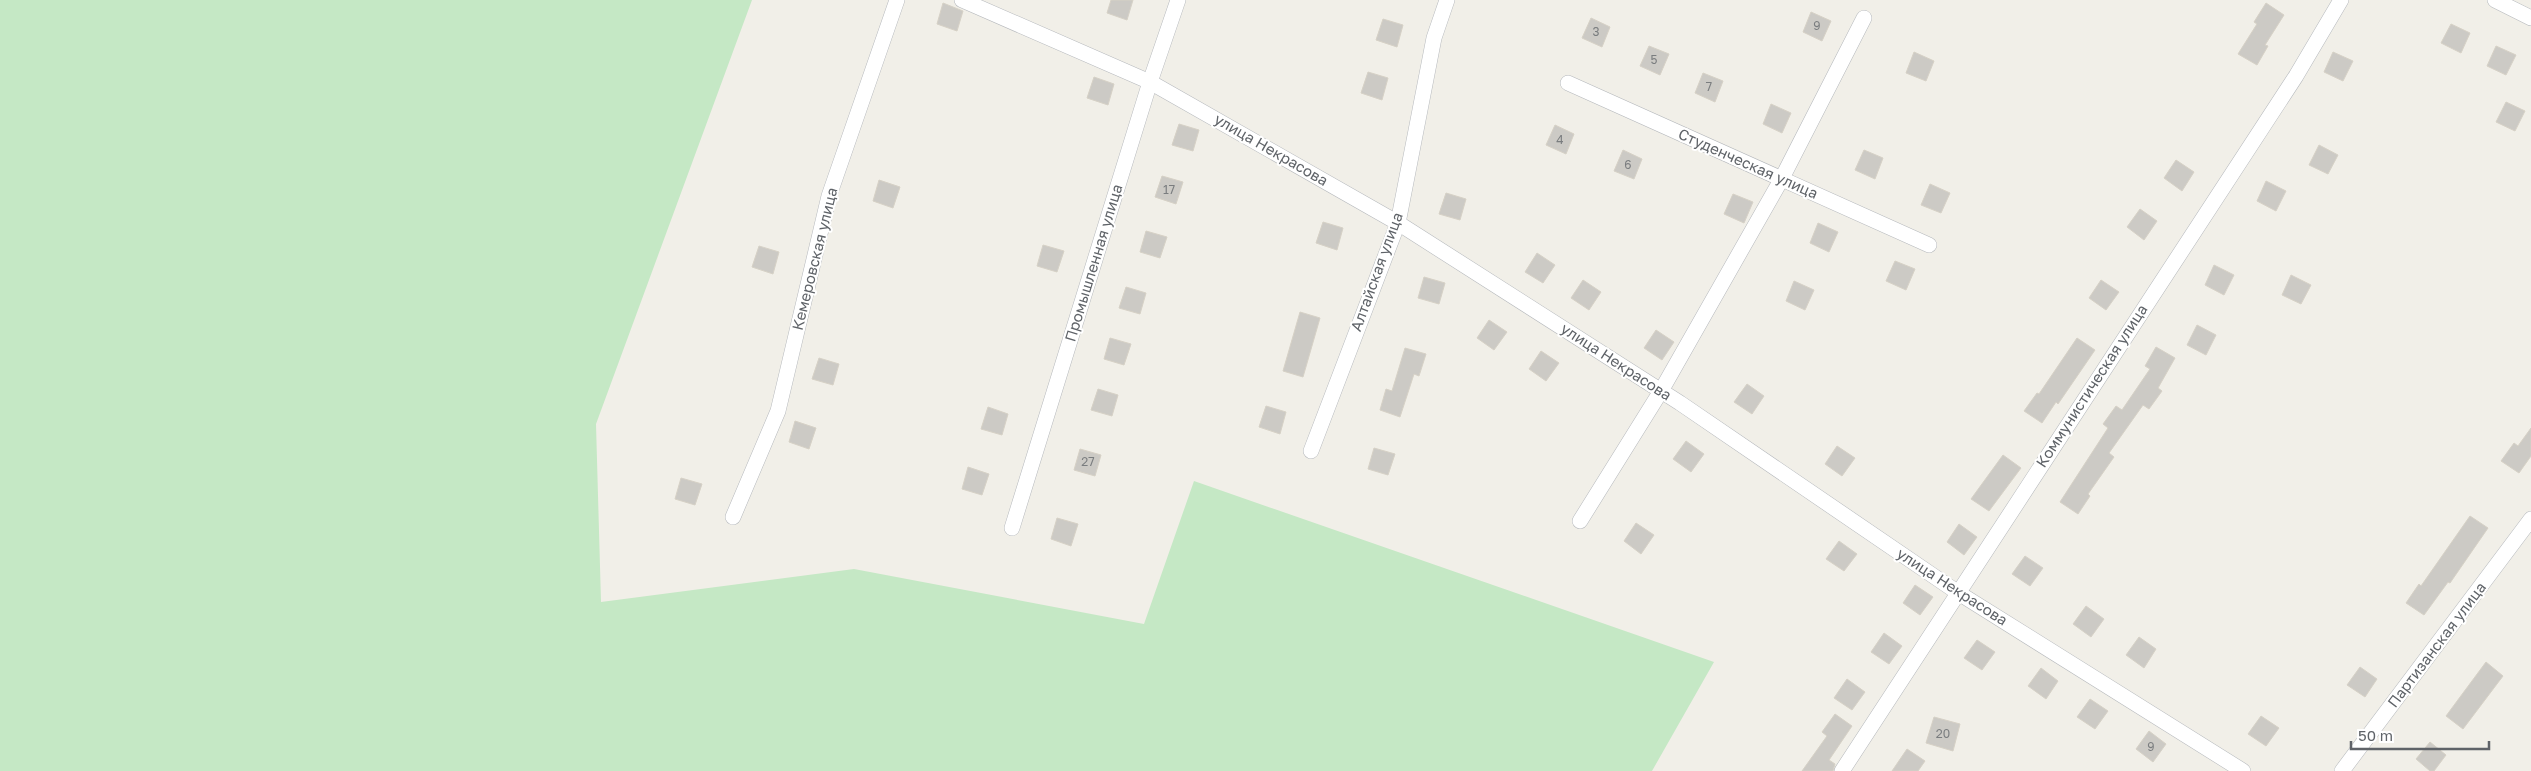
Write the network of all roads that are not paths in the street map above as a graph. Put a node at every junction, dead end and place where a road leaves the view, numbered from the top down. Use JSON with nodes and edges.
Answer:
{"nodes":[{"id":1,"x":897,"y":0,"type":"edge"},
{"id":2,"x":962,"y":0,"type":"edge"},
{"id":3,"x":1178,"y":0,"type":"edge"},
{"id":4,"x":1447,"y":0,"type":"edge"},
{"id":5,"x":2341,"y":0,"type":"edge"},
{"id":6,"x":2495,"y":0,"type":"edge"},
{"id":7,"x":1864,"y":18,"type":"dead end"},
{"id":8,"x":2531,"y":18,"type":"edge"},
{"id":9,"x":1150,"y":82,"type":"junction"},
{"id":10,"x":1568,"y":83,"type":"dead end"},
{"id":11,"x":1781,"y":180,"type":"junction"},
{"id":12,"x":1398,"y":223,"type":"junction"},
{"id":13,"x":1929,"y":245,"type":"dead end"},
{"id":14,"x":1661,"y":391,"type":"junction"},
{"id":15,"x":1311,"y":451,"type":"dead end"},
{"id":16,"x":733,"y":517,"type":"dead end"},
{"id":17,"x":2531,"y":519,"type":"edge"},
{"id":18,"x":1580,"y":521,"type":"dead end"},
{"id":19,"x":1012,"y":528,"type":"dead end"},
{"id":20,"x":1957,"y":592,"type":"junction"},
{"id":21,"x":1842,"y":771,"type":"edge"},
{"id":22,"x":2243,"y":771,"type":"edge"},
{"id":23,"x":2342,"y":771,"type":"edge"}],
"edges":[{"from":1,"to":16,"type":"street","name":"Кемеровская улица"},
{"from":2,"to":9,"type":"street","name":"улица Некрасова"},
{"from":3,"to":9,"type":"street","name":"Промышленная улица"},
{"from":4,"to":12,"type":"street","name":"Алтайская улица"},
{"from":5,"to":20,"type":"street","name":"Коммунистическая улица"},
{"from":6,"to":8,"type":"street"},
{"from":7,"to":11,"type":"street"},
{"from":9,"to":12,"type":"street","name":"улица Некрасова"},
{"from":9,"to":19,"type":"street","name":"Промышленная улица"},
{"from":10,"to":11,"type":"street","name":"Студенческая улица"},
{"from":11,"to":13,"type":"street","name":"Студенческая улица"},
{"from":11,"to":14,"type":"street"},
{"from":12,"to":14,"type":"street","name":"улица Некрасова"},
{"from":12,"to":15,"type":"street","name":"Алтайская улица"},
{"from":14,"to":18,"type":"street"},
{"from":14,"to":20,"type":"street","name":"улица Некрасова"},
{"from":17,"to":23,"type":"street","name":"Партизанская улица"},
{"from":20,"to":21,"type":"street","name":"Коммунистическая улица"},
{"from":20,"to":22,"type":"street","name":"улица Некрасова"}]}
